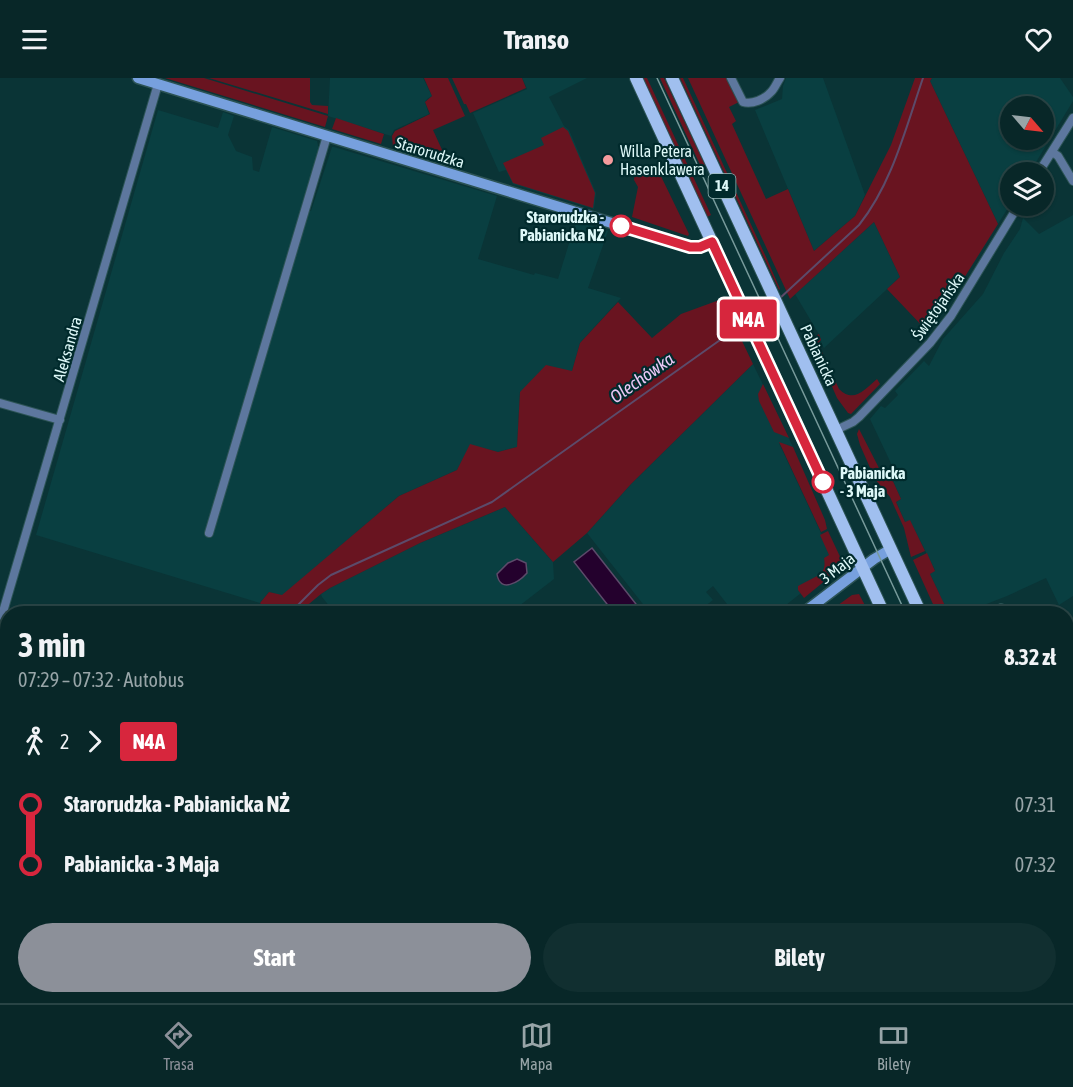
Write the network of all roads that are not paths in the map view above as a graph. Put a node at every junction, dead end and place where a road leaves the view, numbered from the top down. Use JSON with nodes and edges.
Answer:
{"nodes":[{"id":1,"x":138,"y":78,"type":"edge"},
{"id":2,"x":636,"y":78,"type":"edge"},
{"id":3,"x":672,"y":78,"type":"edge"},
{"id":4,"x":731,"y":78,"type":"edge"},
{"id":5,"x":780,"y":78,"type":"edge"},
{"id":6,"x":158,"y":84,"type":"junction"},
{"id":7,"x":1073,"y":118,"type":"edge"},
{"id":8,"x":327,"y":136,"type":"junction"},
{"id":9,"x":1052,"y":152,"type":"junction"},
{"id":10,"x":1046,"y":162,"type":"edge"},
{"id":11,"x":1073,"y":181,"type":"edge"},
{"id":12,"x":1012,"y":216,"type":"edge"},
{"id":13,"x":712,"y":242,"type":"junction"},
{"id":14,"x":0,"y":403,"type":"edge"},
{"id":15,"x":60,"y":420,"type":"junction"},
{"id":16,"x":836,"y":430,"type":"junction"},
{"id":17,"x":209,"y":533,"type":"dead end"},
{"id":18,"x":891,"y":549,"type":"junction"},
{"id":19,"x":862,"y":567,"type":"junction"},
{"id":20,"x":5,"y":606,"type":"edge"},
{"id":21,"x":812,"y":606,"type":"edge"},
{"id":22,"x":880,"y":606,"type":"edge"},
{"id":23,"x":917,"y":606,"type":"edge"}],
"edges":[{"from":1,"to":6,"type":"street","name":"Starorudzka"},
{"from":2,"to":13,"type":"main road","number":"14"},
{"from":3,"to":16,"type":"main road","name":"Pabianicka","number":"14"},
{"from":4,"to":5,"type":"street"},
{"from":6,"to":8,"type":"street","name":"Starorudzka"},
{"from":6,"to":15,"type":"street","name":"Aleksandra"},
{"from":7,"to":9,"type":"street"},
{"from":8,"to":13,"type":"street","name":"Starorudzka"},
{"from":8,"to":17,"type":"street"},
{"from":9,"to":10,"type":"street"},
{"from":9,"to":11,"type":"street"},
{"from":12,"to":16,"type":"street","name":"Świętojańska"},
{"from":13,"to":19,"type":"main road","number":"14"},
{"from":14,"to":15,"type":"street"},
{"from":15,"to":20,"type":"street","name":"Aleksandra"},
{"from":16,"to":18,"type":"main road","name":"Pabianicka","number":"14"},
{"from":18,"to":19,"type":"street","name":"3 Maja"},
{"from":18,"to":23,"type":"main road","name":"Pabianicka","number":"14"},
{"from":19,"to":21,"type":"street","name":"3 Maja"},
{"from":19,"to":22,"type":"main road","number":"14"}]}
